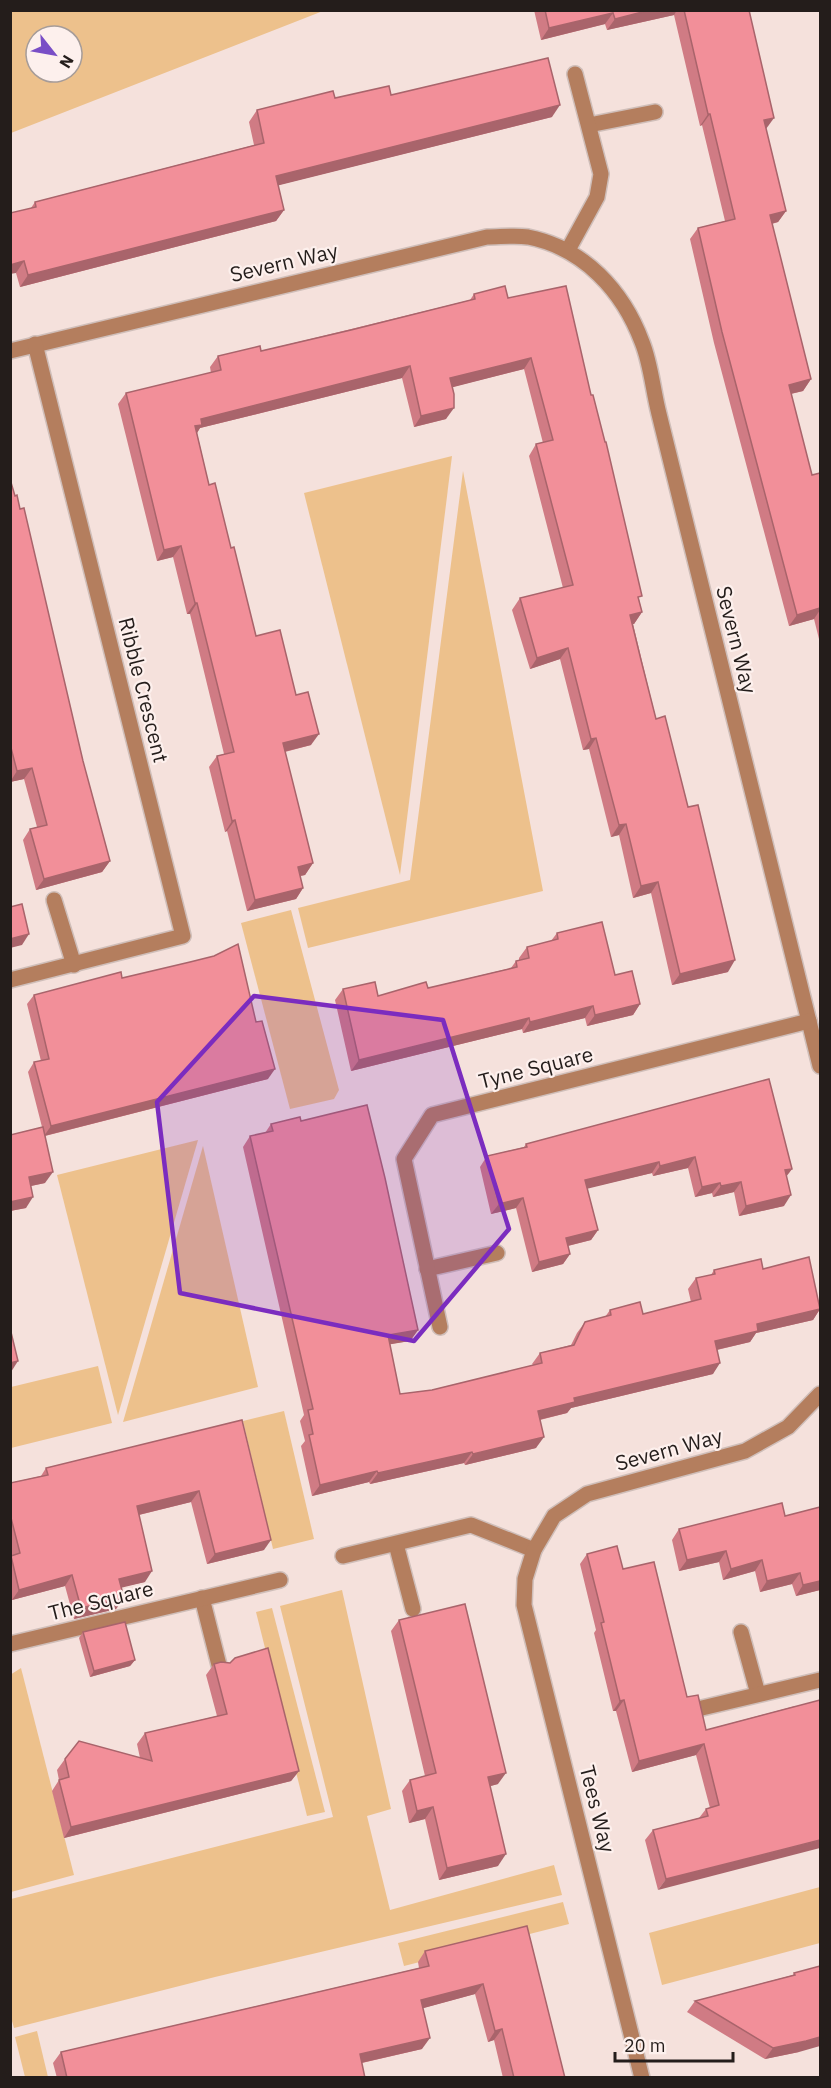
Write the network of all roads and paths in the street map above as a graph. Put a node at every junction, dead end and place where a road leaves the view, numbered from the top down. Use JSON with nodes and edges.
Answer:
{"nodes":[{"id":1,"x":575,"y":74,"type":"dead end"},
{"id":2,"x":655,"y":112,"type":"dead end"},
{"id":3,"x":589,"y":125,"type":"junction"},
{"id":4,"x":567,"y":250,"type":"junction"},
{"id":5,"x":35,"y":344,"type":"junction"},
{"id":6,"x":10,"y":351,"type":"edge"},
{"id":7,"x":54,"y":900,"type":"dead end"},
{"id":8,"x":74,"y":965,"type":"junction"},
{"id":9,"x":10,"y":980,"type":"edge"},
{"id":10,"x":809,"y":1021,"type":"junction"},
{"id":11,"x":820,"y":1066,"type":"edge"},
{"id":12,"x":497,"y":1253,"type":"dead end"},
{"id":13,"x":427,"y":1269,"type":"junction"},
{"id":14,"x":440,"y":1328,"type":"dead end"},
{"id":15,"x":820,"y":1394,"type":"edge"},
{"id":16,"x":396,"y":1544,"type":"junction"},
{"id":17,"x":534,"y":1550,"type":"junction"},
{"id":18,"x":344,"y":1556,"type":"dead end"},
{"id":19,"x":280,"y":1580,"type":"dead end"},
{"id":20,"x":202,"y":1598,"type":"junction"},
{"id":21,"x":413,"y":1609,"type":"dead end"},
{"id":22,"x":741,"y":1632,"type":"dead end"},
{"id":23,"x":10,"y":1644,"type":"edge"},
{"id":24,"x":219,"y":1665,"type":"edge"},
{"id":25,"x":820,"y":1680,"type":"edge"},
{"id":26,"x":758,"y":1694,"type":"junction"},
{"id":27,"x":702,"y":1708,"type":"edge"},
{"id":28,"x":642,"y":2078,"type":"edge"}],
"edges":[{"from":1,"to":3,"type":"street"},
{"from":2,"to":3,"type":"street"},
{"from":3,"to":4,"type":"street"},
{"from":4,"to":5,"type":"street","name":"Severn Way"},
{"from":4,"to":10,"type":"street","name":"Severn Way"},
{"from":5,"to":6,"type":"street","name":"Severn Way"},
{"from":5,"to":8,"type":"street","name":"Ribble Crescent"},
{"from":7,"to":8,"type":"street"},
{"from":8,"to":9,"type":"street","name":"Ribble Crescent"},
{"from":10,"to":11,"type":"street","name":"Severn Way"},
{"from":10,"to":13,"type":"street","name":"Tyne Square"},
{"from":12,"to":13,"type":"street"},
{"from":13,"to":14,"type":"street","name":"Tyne Square"},
{"from":15,"to":17,"type":"street","name":"Severn Way"},
{"from":16,"to":17,"type":"street"},
{"from":16,"to":18,"type":"street"},
{"from":16,"to":21,"type":"street"},
{"from":17,"to":28,"type":"street","name":"Tees Way"},
{"from":19,"to":20,"type":"street","name":"The Square"},
{"from":20,"to":23,"type":"street","name":"The Square"},
{"from":20,"to":24,"type":"street"},
{"from":22,"to":26,"type":"street"},
{"from":25,"to":26,"type":"street"},
{"from":26,"to":27,"type":"street"}]}
